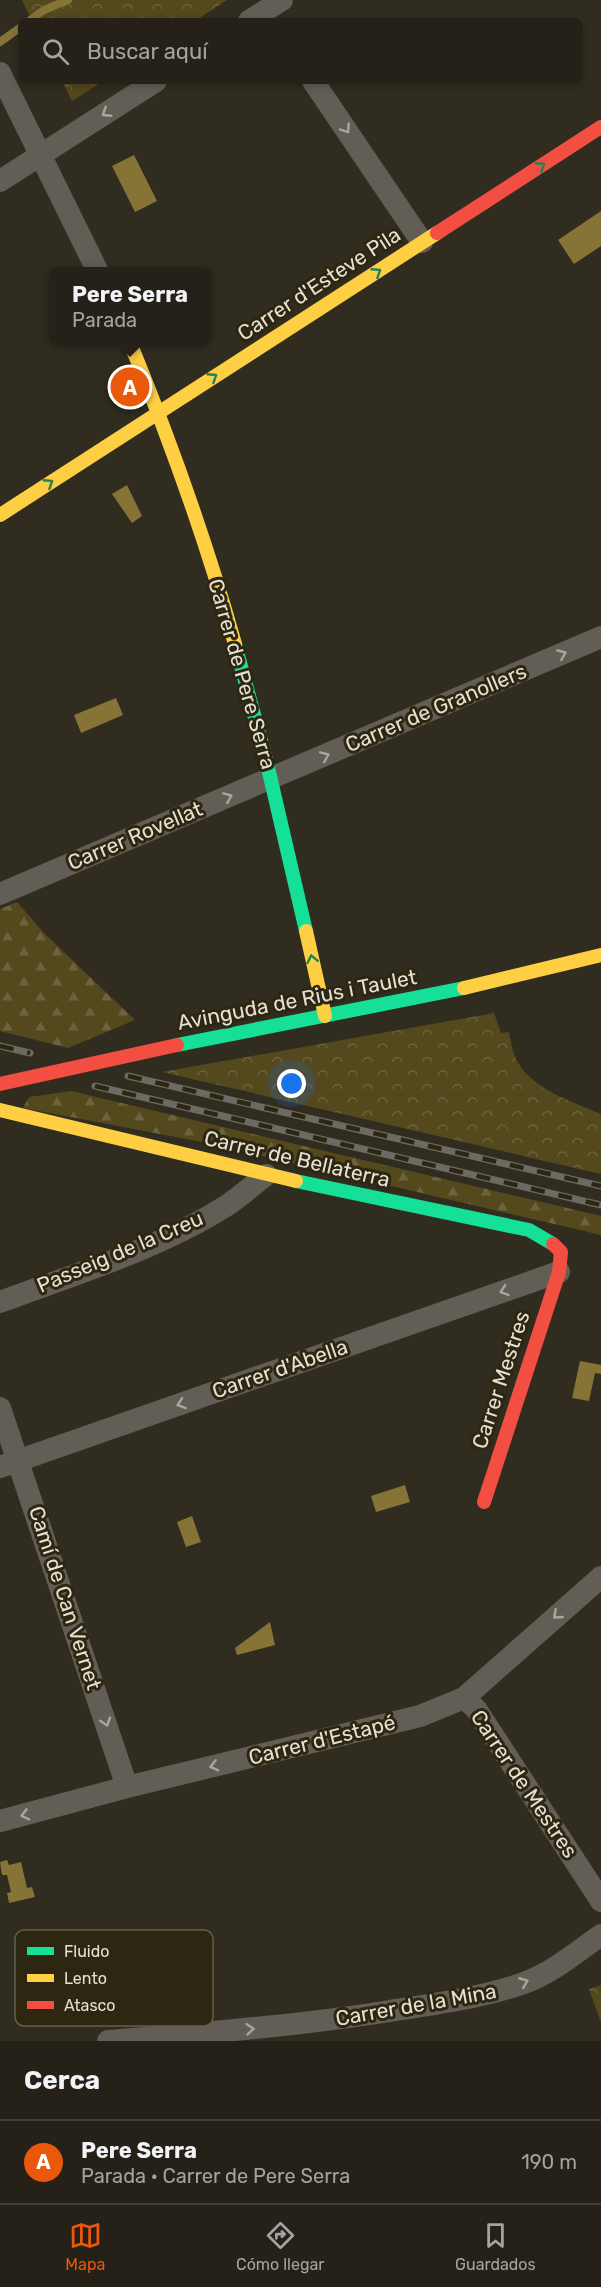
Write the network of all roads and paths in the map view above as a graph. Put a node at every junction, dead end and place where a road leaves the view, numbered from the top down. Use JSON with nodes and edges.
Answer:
{"nodes":[{"id":1,"x":0,"y":73,"type":"edge"},
{"id":2,"x":151,"y":84,"type":"edge"},
{"id":3,"x":315,"y":84,"type":"edge"},
{"id":4,"x":601,"y":127,"type":"edge"},
{"id":5,"x":39,"y":156,"type":"junction"},
{"id":6,"x":0,"y":181,"type":"edge"},
{"id":7,"x":422,"y":242,"type":"junction"},
{"id":8,"x":95,"y":267,"type":"edge"},
{"id":9,"x":131,"y":345,"type":"edge"},
{"id":10,"x":159,"y":412,"type":"junction"},
{"id":11,"x":0,"y":515,"type":"edge"},
{"id":12,"x":601,"y":638,"type":"edge"},
{"id":13,"x":271,"y":779,"type":"junction"},
{"id":14,"x":0,"y":894,"type":"edge"},
{"id":15,"x":601,"y":955,"type":"edge"},
{"id":16,"x":325,"y":1016,"type":"junction"},
{"id":17,"x":0,"y":1084,"type":"edge"},
{"id":18,"x":0,"y":1110,"type":"edge"},
{"id":19,"x":266,"y":1175,"type":"junction"},
{"id":20,"x":560,"y":1262,"type":"junction"},
{"id":21,"x":0,"y":1302,"type":"edge"},
{"id":22,"x":0,"y":1408,"type":"edge"},
{"id":23,"x":9,"y":1463,"type":"edge"},
{"id":24,"x":483,"y":1502,"type":"dead end"},
{"id":25,"x":601,"y":1577,"type":"edge"},
{"id":26,"x":464,"y":1698,"type":"junction"},
{"id":27,"x":128,"y":1788,"type":"junction"},
{"id":28,"x":0,"y":1821,"type":"edge"},
{"id":29,"x":601,"y":1901,"type":"edge"},
{"id":30,"x":601,"y":1935,"type":"edge"},
{"id":31,"x":108,"y":2041,"type":"edge"}],
"edges":[{"from":1,"to":5,"type":"street"},
{"from":2,"to":5,"type":"street","one_way":true},
{"from":3,"to":7,"type":"street","one_way":true},
{"from":7,"to":4,"type":"street","name":"Carrer d'Esteve Pila","one_way":true},
{"from":5,"to":6,"type":"street"},
{"from":5,"to":8,"type":"street"},
{"from":10,"to":7,"type":"street","name":"Carrer d'Esteve Pila","one_way":true},
{"from":9,"to":10,"type":"street","name":"Carrer de Pere Serra"},
{"from":11,"to":10,"type":"street","name":"Carrer d'Esteve Pila","one_way":true},
{"from":10,"to":13,"type":"street","name":"Carrer de Pere Serra"},
{"from":13,"to":12,"type":"street","name":"Carrer de Granollers","one_way":true},
{"from":14,"to":13,"type":"street","name":"Carrer Rovellat","one_way":true},
{"from":16,"to":13,"type":"street","name":"Carrer de Pere Serra","one_way":true},
{"from":15,"to":16,"type":"street","name":"Avinguda de Rius i Taulet"},
{"from":16,"to":17,"type":"street","name":"Avinguda de Rius i Taulet","bridge":true},
{"from":18,"to":19,"type":"street","name":"Carrer de Bellaterra"},
{"from":19,"to":20,"type":"street","name":"Carrer de Bellaterra"},
{"from":19,"to":21,"type":"street","name":"Passeig de la Creu"},
{"from":20,"to":23,"type":"street","name":"Carrer d'Abella","one_way":true},
{"from":20,"to":24,"type":"street","name":"Carrer Mestres"},
{"from":22,"to":23,"type":"street","name":"Camí de Can Vernet"},
{"from":23,"to":27,"type":"street","name":"Camí de Can Vernet","one_way":true},
{"from":25,"to":26,"type":"street","name":"Carrer d'Estapé","one_way":true},
{"from":26,"to":27,"type":"street","name":"Carrer d'Estapé","one_way":true},
{"from":26,"to":29,"type":"street","name":"Carrer de Mestres"},
{"from":27,"to":28,"type":"street","name":"Carrer d'Estapé","one_way":true},
{"from":31,"to":30,"type":"street","name":"Carrer de la Mina","one_way":true}]}
